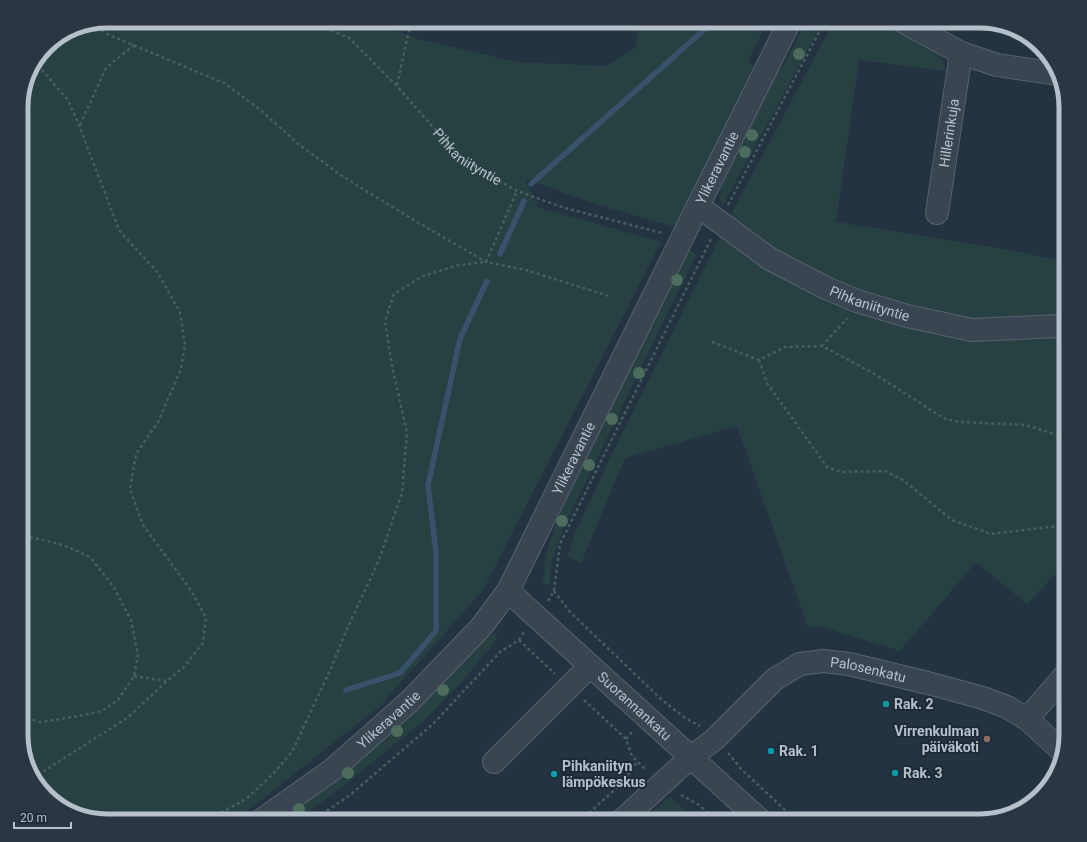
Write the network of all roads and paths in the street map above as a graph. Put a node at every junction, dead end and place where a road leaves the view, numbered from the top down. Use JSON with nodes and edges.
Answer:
{"nodes":[{"id":1,"x":325,"y":28,"type":"edge"},
{"id":2,"x":408,"y":28,"type":"edge"},
{"id":3,"x":787,"y":28,"type":"edge"},
{"id":4,"x":821,"y":28,"type":"edge"},
{"id":5,"x":915,"y":28,"type":"edge"},
{"id":6,"x":99,"y":29,"type":"edge"},
{"id":7,"x":134,"y":45,"type":"junction"},
{"id":8,"x":961,"y":53,"type":"junction"},
{"id":9,"x":39,"y":67,"type":"edge"},
{"id":10,"x":1051,"y":73,"type":"edge"},
{"id":11,"x":396,"y":85,"type":"junction"},
{"id":12,"x":79,"y":125,"type":"junction"},
{"id":13,"x":517,"y":191,"type":"junction"},
{"id":14,"x":698,"y":206,"type":"junction"},
{"id":15,"x":937,"y":213,"type":"dead end"},
{"id":16,"x":720,"y":222,"type":"junction"},
{"id":17,"x":662,"y":233,"type":"dead end"},
{"id":18,"x":486,"y":262,"type":"junction"},
{"id":19,"x":609,"y":296,"type":"dead end"},
{"id":20,"x":857,"y":301,"type":"junction"},
{"id":21,"x":1059,"y":326,"type":"edge"},
{"id":22,"x":712,"y":342,"type":"dead end"},
{"id":23,"x":822,"y":346,"type":"junction"},
{"id":24,"x":759,"y":360,"type":"junction"},
{"id":25,"x":1059,"y":436,"type":"edge"},
{"id":26,"x":1059,"y":526,"type":"edge"},
{"id":27,"x":28,"y":537,"type":"edge"},
{"id":28,"x":508,"y":591,"type":"junction"},
{"id":29,"x":554,"y":591,"type":"junction"},
{"id":30,"x":537,"y":617,"type":"junction"},
{"id":31,"x":518,"y":640,"type":"junction"},
{"id":32,"x":590,"y":666,"type":"junction"},
{"id":33,"x":134,"y":676,"type":"junction"},
{"id":34,"x":167,"y":681,"type":"junction"},
{"id":35,"x":1059,"y":682,"type":"edge"},
{"id":36,"x":569,"y":687,"type":"junction"},
{"id":37,"x":28,"y":719,"type":"edge"},
{"id":38,"x":1027,"y":719,"type":"junction"},
{"id":39,"x":715,"y":739,"type":"junction"},
{"id":40,"x":1058,"y":747,"type":"edge"},
{"id":41,"x":691,"y":757,"type":"junction"},
{"id":42,"x":494,"y":762,"type":"dead end"},
{"id":43,"x":637,"y":762,"type":"junction"},
{"id":44,"x":38,"y":774,"type":"edge"},
{"id":45,"x":662,"y":784,"type":"junction"},
{"id":46,"x":219,"y":814,"type":"edge"},
{"id":47,"x":270,"y":814,"type":"edge"},
{"id":48,"x":322,"y":814,"type":"edge"},
{"id":49,"x":588,"y":814,"type":"edge"},
{"id":50,"x":629,"y":814,"type":"edge"},
{"id":51,"x":709,"y":814,"type":"edge"},
{"id":52,"x":753,"y":814,"type":"edge"},
{"id":53,"x":789,"y":814,"type":"edge"}],
"edges":[{"from":1,"to":11,"type":"path","name":"Pihkaniityntie"},
{"from":2,"to":11,"type":"path"},
{"from":3,"to":14,"type":"street","name":"Ylikeravantie"},
{"from":4,"to":16,"type":"path"},
{"from":5,"to":8,"type":"street"},
{"from":6,"to":7,"type":"path"},
{"from":7,"to":12,"type":"path"},
{"from":7,"to":18,"type":"path"},
{"from":8,"to":10,"type":"street"},
{"from":8,"to":15,"type":"street","name":"Hillerinkuja"},
{"from":9,"to":12,"type":"path"},
{"from":11,"to":13,"type":"path","name":"Pihkaniityntie"},
{"from":12,"to":34,"type":"path"},
{"from":13,"to":17,"type":"path","name":"Pihkaniityntie"},
{"from":13,"to":18,"type":"path"},
{"from":14,"to":16,"type":"street","name":"Pihkaniityntie"},
{"from":14,"to":28,"type":"street","name":"Ylikeravantie"},
{"from":16,"to":20,"type":"street","name":"Pihkaniityntie"},
{"from":16,"to":29,"type":"path"},
{"from":18,"to":19,"type":"path"},
{"from":18,"to":46,"type":"path"},
{"from":20,"to":21,"type":"street","name":"Pihkaniityntie"},
{"from":20,"to":23,"type":"path"},
{"from":22,"to":24,"type":"path"},
{"from":23,"to":24,"type":"path"},
{"from":23,"to":25,"type":"path"},
{"from":24,"to":26,"type":"path"},
{"from":27,"to":33,"type":"path"},
{"from":28,"to":30,"type":"street","name":"Suorannankatu"},
{"from":28,"to":47,"type":"street","name":"Ylikeravantie"},
{"from":29,"to":30,"type":"path"},
{"from":29,"to":39,"type":"path"},
{"from":30,"to":31,"type":"path"},
{"from":30,"to":32,"type":"street","name":"Suorannankatu"},
{"from":31,"to":36,"type":"path"},
{"from":31,"to":48,"type":"path"},
{"from":32,"to":36,"type":"street"},
{"from":32,"to":41,"type":"street","name":"Suorannankatu"},
{"from":33,"to":34,"type":"path"},
{"from":33,"to":37,"type":"path"},
{"from":34,"to":44,"type":"path"},
{"from":35,"to":38,"type":"street"},
{"from":36,"to":42,"type":"street"},
{"from":36,"to":43,"type":"path"},
{"from":38,"to":39,"type":"street","name":"Palosenkatu"},
{"from":38,"to":40,"type":"street","name":"Palosenkatu"},
{"from":39,"to":41,"type":"street","name":"Palosenkatu"},
{"from":39,"to":53,"type":"path"},
{"from":41,"to":45,"type":"street","name":"Palosenkatu"},
{"from":41,"to":52,"type":"street","name":"Suorannankatu"},
{"from":43,"to":45,"type":"path"},
{"from":43,"to":49,"type":"path"},
{"from":45,"to":50,"type":"street","name":"Palosenkatu"},
{"from":45,"to":51,"type":"path"}]}
